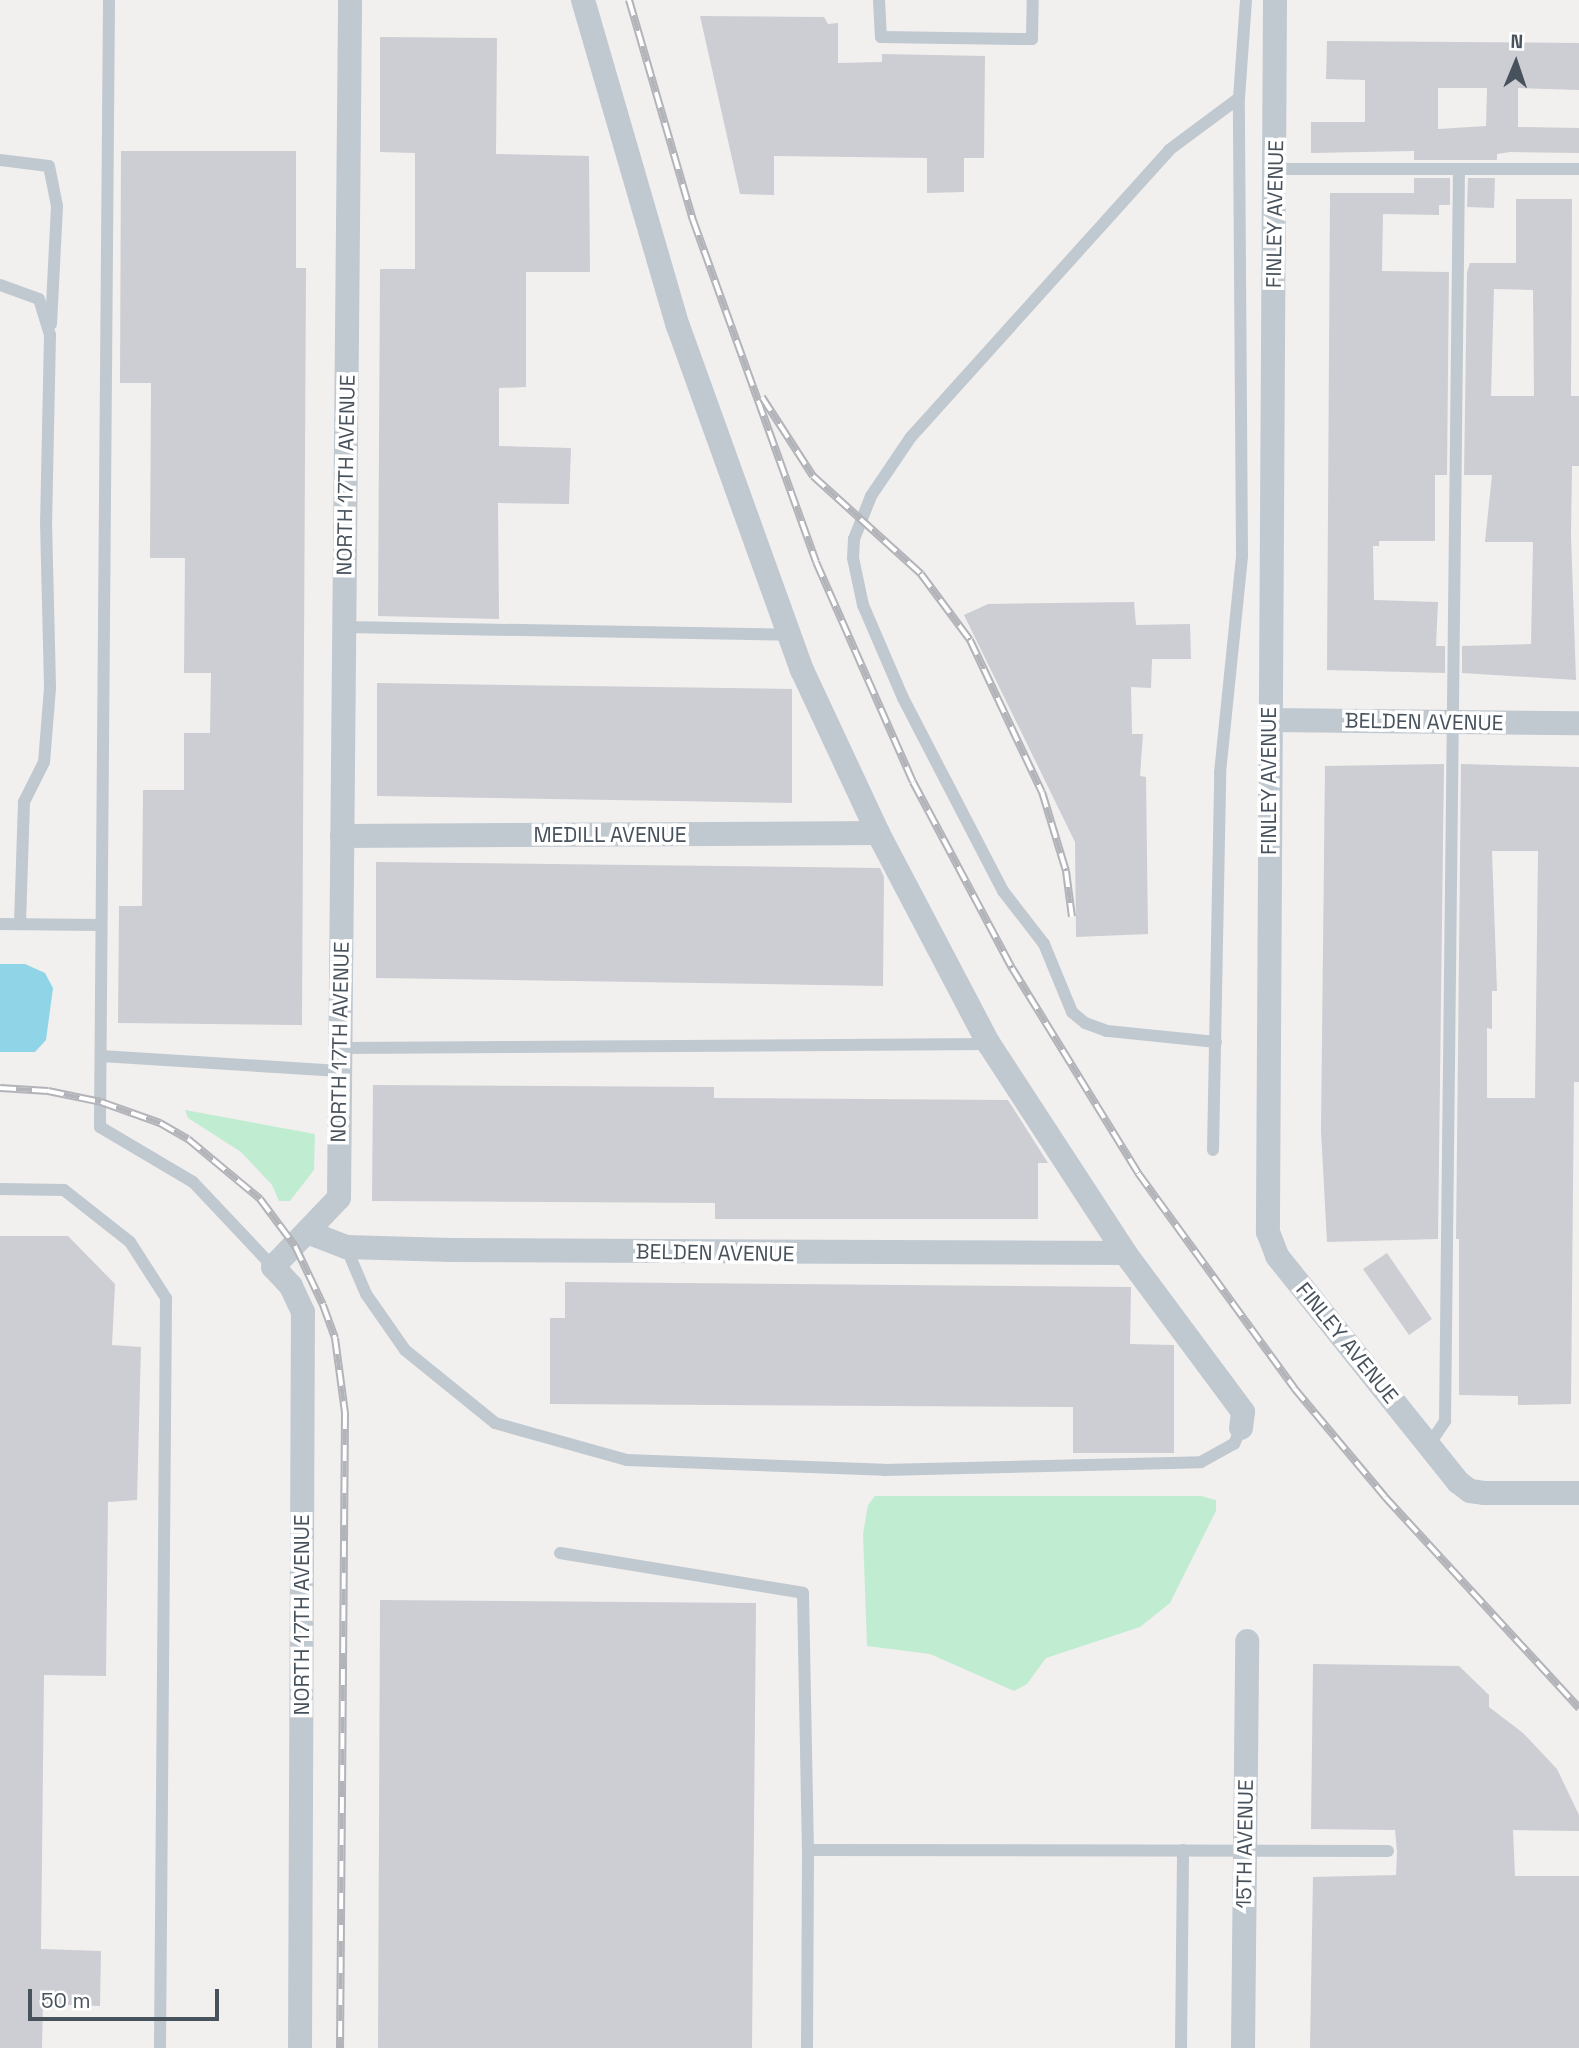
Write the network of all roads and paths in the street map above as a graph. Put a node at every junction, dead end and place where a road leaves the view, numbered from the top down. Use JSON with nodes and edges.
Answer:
{"nodes":[{"id":1,"x":109,"y":0,"type":"edge"},
{"id":2,"x":350,"y":0,"type":"edge"},
{"id":3,"x":583,"y":0,"type":"edge"},
{"id":4,"x":879,"y":0,"type":"edge"},
{"id":5,"x":1034,"y":0,"type":"edge"},
{"id":6,"x":1246,"y":0,"type":"edge"},
{"id":7,"x":1275,"y":0,"type":"edge"},
{"id":8,"x":1239,"y":98,"type":"junction"},
{"id":9,"x":0,"y":160,"type":"edge"},
{"id":10,"x":1276,"y":169,"type":"junction"},
{"id":11,"x":1459,"y":169,"type":"junction"},
{"id":12,"x":1579,"y":169,"type":"edge"},
{"id":13,"x":0,"y":285,"type":"edge"},
{"id":14,"x":50,"y":335,"type":"junction"},
{"id":15,"x":344,"y":627,"type":"junction"},
{"id":16,"x":789,"y":635,"type":"junction"},
{"id":17,"x":1269,"y":720,"type":"junction"},
{"id":18,"x":1453,"y":722,"type":"junction"},
{"id":19,"x":1579,"y":723,"type":"edge"},
{"id":20,"x":878,"y":833,"type":"junction"},
{"id":21,"x":342,"y":836,"type":"junction"},
{"id":22,"x":0,"y":924,"type":"edge"},
{"id":23,"x":20,"y":924,"type":"junction"},
{"id":24,"x":101,"y":925,"type":"junction"},
{"id":25,"x":1216,"y":1042,"type":"junction"},
{"id":26,"x":989,"y":1044,"type":"junction"},
{"id":27,"x":101,"y":1056,"type":"junction"},
{"id":28,"x":340,"y":1060,"type":"junction"},
{"id":29,"x":1213,"y":1150,"type":"dead end"},
{"id":30,"x":0,"y":1189,"type":"edge"},
{"id":31,"x":307,"y":1232,"type":"junction"},
{"id":32,"x":346,"y":1247,"type":"junction"},
{"id":33,"x":1125,"y":1253,"type":"junction"},
{"id":34,"x":273,"y":1267,"type":"junction"},
{"id":35,"x":1241,"y":1429,"type":"joint"},
{"id":36,"x":1429,"y":1445,"type":"junction"},
{"id":37,"x":1579,"y":1493,"type":"edge"},
{"id":38,"x":559,"y":1553,"type":"dead end"},
{"id":39,"x":1247,"y":1641,"type":"dead end"},
{"id":40,"x":808,"y":1850,"type":"junction"},
{"id":41,"x":1183,"y":1850,"type":"junction"},
{"id":42,"x":1245,"y":1850,"type":"junction"},
{"id":43,"x":1388,"y":1851,"type":"dead end"},
{"id":44,"x":160,"y":2048,"type":"edge"},
{"id":45,"x":300,"y":2048,"type":"edge"},
{"id":46,"x":807,"y":2048,"type":"edge"},
{"id":47,"x":1181,"y":2048,"type":"edge"},
{"id":48,"x":1243,"y":2048,"type":"edge"}],
"edges":[{"from":1,"to":24,"type":"lane"},
{"from":2,"to":15,"type":"street","name":"NORTH 17TH AVENUE"},
{"from":3,"to":16,"type":"street"},
{"from":4,"to":5,"type":"lane"},
{"from":6,"to":8,"type":"lane"},
{"from":7,"to":10,"type":"street","name":"FINLEY AVENUE"},
{"from":8,"to":25,"type":"lane"},
{"from":8,"to":25,"type":"lane"},
{"from":9,"to":14,"type":"lane"},
{"from":10,"to":11,"type":"lane"},
{"from":10,"to":17,"type":"street","name":"FINLEY AVENUE"},
{"from":11,"to":12,"type":"lane"},
{"from":11,"to":18,"type":"lane"},
{"from":13,"to":14,"type":"lane"},
{"from":14,"to":23,"type":"lane"},
{"from":15,"to":16,"type":"lane"},
{"from":15,"to":21,"type":"street","name":"NORTH 17TH AVENUE"},
{"from":16,"to":20,"type":"street"},
{"from":17,"to":18,"type":"street","name":"BELDEN AVENUE"},
{"from":17,"to":36,"type":"street","name":"FINLEY AVENUE"},
{"from":18,"to":19,"type":"street","name":"BELDEN AVENUE"},
{"from":18,"to":36,"type":"lane"},
{"from":20,"to":21,"type":"street","name":"MEDILL AVENUE"},
{"from":20,"to":26,"type":"street"},
{"from":21,"to":28,"type":"street","name":"NORTH 17TH AVENUE"},
{"from":22,"to":23,"type":"lane"},
{"from":23,"to":24,"type":"lane"},
{"from":24,"to":27,"type":"lane"},
{"from":25,"to":29,"type":"lane"},
{"from":26,"to":28,"type":"lane"},
{"from":26,"to":33,"type":"street"},
{"from":27,"to":28,"type":"lane"},
{"from":27,"to":34,"type":"lane"},
{"from":28,"to":31,"type":"street","name":"NORTH 17TH AVENUE"},
{"from":30,"to":44,"type":"lane"},
{"from":31,"to":32,"type":"street","name":"BELDEN AVENUE"},
{"from":31,"to":34,"type":"street","name":"NORTH 17TH AVENUE"},
{"from":32,"to":33,"type":"street","name":"BELDEN AVENUE"},
{"from":32,"to":35,"type":"lane"},
{"from":33,"to":35,"type":"street"},
{"from":34,"to":45,"type":"street","name":"NORTH 17TH AVENUE"},
{"from":36,"to":37,"type":"street","name":"FINLEY AVENUE"},
{"from":38,"to":40,"type":"lane"},
{"from":39,"to":42,"type":"street","name":"15TH AVENUE"},
{"from":40,"to":41,"type":"lane"},
{"from":40,"to":46,"type":"lane"},
{"from":41,"to":42,"type":"lane"},
{"from":41,"to":47,"type":"lane"},
{"from":42,"to":43,"type":"lane"},
{"from":42,"to":48,"type":"street","name":"15TH AVENUE"}]}
